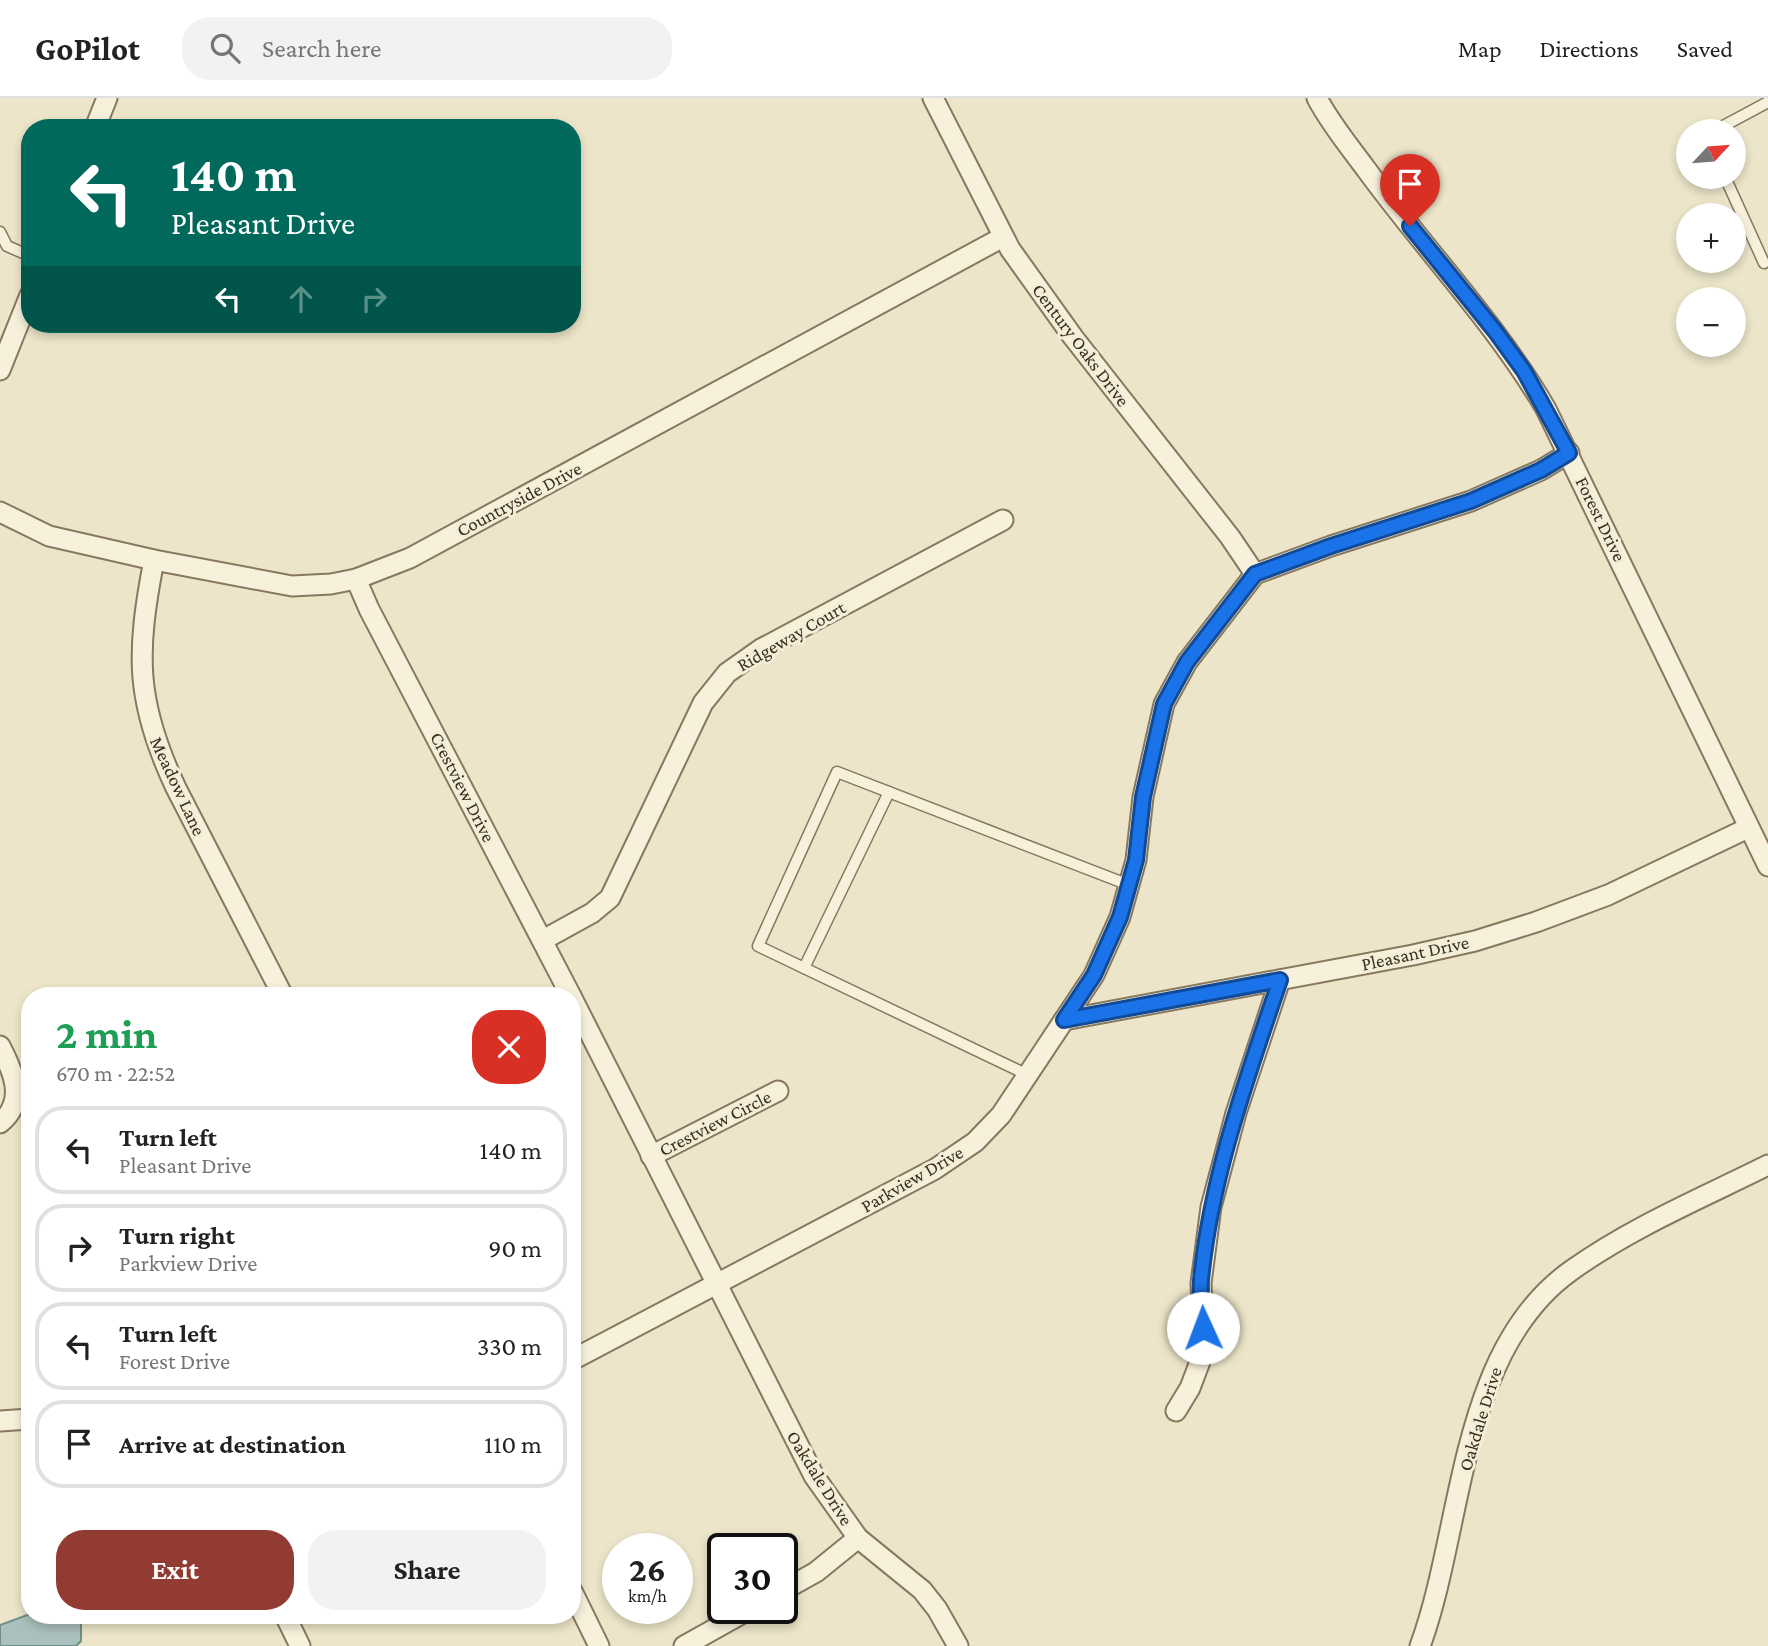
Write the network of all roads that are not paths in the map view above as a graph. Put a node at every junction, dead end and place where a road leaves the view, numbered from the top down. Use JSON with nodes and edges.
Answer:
{"nodes":[{"id":1,"x":107,"y":98,"type":"edge"},
{"id":2,"x":933,"y":98,"type":"edge"},
{"id":3,"x":1317,"y":98,"type":"edge"},
{"id":4,"x":1768,"y":102,"type":"edge"},
{"id":5,"x":99,"y":119,"type":"edge"},
{"id":6,"x":1736,"y":119,"type":"edge"},
{"id":7,"x":1730,"y":189,"type":"edge"},
{"id":8,"x":0,"y":232,"type":"edge"},
{"id":9,"x":1003,"y":237,"type":"junction"},
{"id":10,"x":4,"y":248,"type":"edge"},
{"id":11,"x":21,"y":253,"type":"edge"},
{"id":12,"x":1764,"y":263,"type":"dead end"},
{"id":13,"x":21,"y":318,"type":"edge"},
{"id":14,"x":0,"y":370,"type":"edge"},
{"id":15,"x":1569,"y":453,"type":"junction"},
{"id":16,"x":0,"y":512,"type":"edge"},
{"id":17,"x":1003,"y":520,"type":"dead end"},
{"id":18,"x":154,"y":560,"type":"junction"},
{"id":19,"x":1255,"y":574,"type":"junction"},
{"id":20,"x":356,"y":579,"type":"junction"},
{"id":21,"x":889,"y":792,"type":"junction"},
{"id":22,"x":1748,"y":828,"type":"junction"},
{"id":23,"x":1768,"y":866,"type":"edge"},
{"id":24,"x":1129,"y":885,"type":"junction"},
{"id":25,"x":543,"y":940,"type":"junction"},
{"id":26,"x":804,"y":968,"type":"junction"},
{"id":27,"x":1280,"y":980,"type":"junction"},
{"id":28,"x":278,"y":987,"type":"edge"},
{"id":29,"x":567,"y":987,"type":"edge"},
{"id":30,"x":581,"y":1015,"type":"edge"},
{"id":31,"x":1064,"y":1020,"type":"junction"},
{"id":32,"x":0,"y":1046,"type":"edge"},
{"id":33,"x":1029,"y":1076,"type":"junction"},
{"id":34,"x":778,"y":1091,"type":"dead end"},
{"id":35,"x":0,"y":1123,"type":"edge"},
{"id":36,"x":652,"y":1156,"type":"junction"},
{"id":37,"x":1768,"y":1165,"type":"edge"},
{"id":38,"x":716,"y":1285,"type":"junction"},
{"id":39,"x":581,"y":1355,"type":"edge"},
{"id":40,"x":1176,"y":1411,"type":"dead end"},
{"id":41,"x":21,"y":1420,"type":"edge"},
{"id":42,"x":0,"y":1421,"type":"edge"},
{"id":43,"x":859,"y":1538,"type":"junction"},
{"id":44,"x":798,"y":1582,"type":"edge"},
{"id":45,"x":581,"y":1609,"type":"edge"},
{"id":46,"x":289,"y":1624,"type":"edge"},
{"id":47,"x":723,"y":1624,"type":"edge"},
{"id":48,"x":300,"y":1646,"type":"edge"},
{"id":49,"x":599,"y":1646,"type":"edge"},
{"id":50,"x":684,"y":1646,"type":"edge"},
{"id":51,"x":958,"y":1646,"type":"edge"},
{"id":52,"x":1420,"y":1646,"type":"edge"}],
"edges":[{"from":1,"to":5,"type":"street"},
{"from":2,"to":9,"type":"street","name":"Century Oaks Drive"},
{"from":3,"to":15,"type":"street","name":"Forest Drive"},
{"from":4,"to":6,"type":"lane"},
{"from":7,"to":12,"type":"lane"},
{"from":8,"to":10,"type":"lane"},
{"from":9,"to":19,"type":"street","name":"Century Oaks Drive"},
{"from":9,"to":20,"type":"street","name":"Countryside Drive"},
{"from":10,"to":11,"type":"lane"},
{"from":13,"to":14,"type":"street"},
{"from":15,"to":19,"type":"street"},
{"from":15,"to":22,"type":"street","name":"Forest Drive"},
{"from":16,"to":18,"type":"street","name":"Countryside Drive"},
{"from":17,"to":25,"type":"street","name":"Ridgeway Court"},
{"from":18,"to":20,"type":"street","name":"Countryside Drive"},
{"from":18,"to":28,"type":"street","name":"Meadow Lane"},
{"from":19,"to":24,"type":"street","name":"Parkview Drive"},
{"from":20,"to":25,"type":"street","name":"Crestview Drive"},
{"from":21,"to":24,"type":"lane"},
{"from":21,"to":26,"type":"lane"},
{"from":21,"to":26,"type":"lane"},
{"from":22,"to":23,"type":"street","name":"Forest Drive"},
{"from":22,"to":27,"type":"street","name":"Pleasant Drive"},
{"from":24,"to":31,"type":"street","name":"Parkview Drive"},
{"from":25,"to":29,"type":"street","name":"Crestview Drive"},
{"from":26,"to":33,"type":"lane"},
{"from":27,"to":31,"type":"street","name":"Pleasant Drive"},
{"from":27,"to":40,"type":"street"},
{"from":30,"to":36,"type":"street","name":"Crestview Drive"},
{"from":31,"to":33,"type":"street","name":"Parkview Drive"},
{"from":32,"to":35,"type":"street"},
{"from":33,"to":38,"type":"street","name":"Parkview Drive"},
{"from":34,"to":36,"type":"street","name":"Crestview Circle"},
{"from":36,"to":38,"type":"street","name":"Crestview Drive"},
{"from":37,"to":52,"type":"street","name":"Oakdale Drive"},
{"from":38,"to":39,"type":"street","name":"Parkview Drive"},
{"from":38,"to":43,"type":"street","name":"Oakdale Drive"},
{"from":41,"to":42,"type":"street"},
{"from":43,"to":44,"type":"street"},
{"from":43,"to":51,"type":"street","name":"Oakdale Drive"},
{"from":45,"to":49,"type":"street"},
{"from":46,"to":48,"type":"street"},
{"from":47,"to":50,"type":"street"}]}
